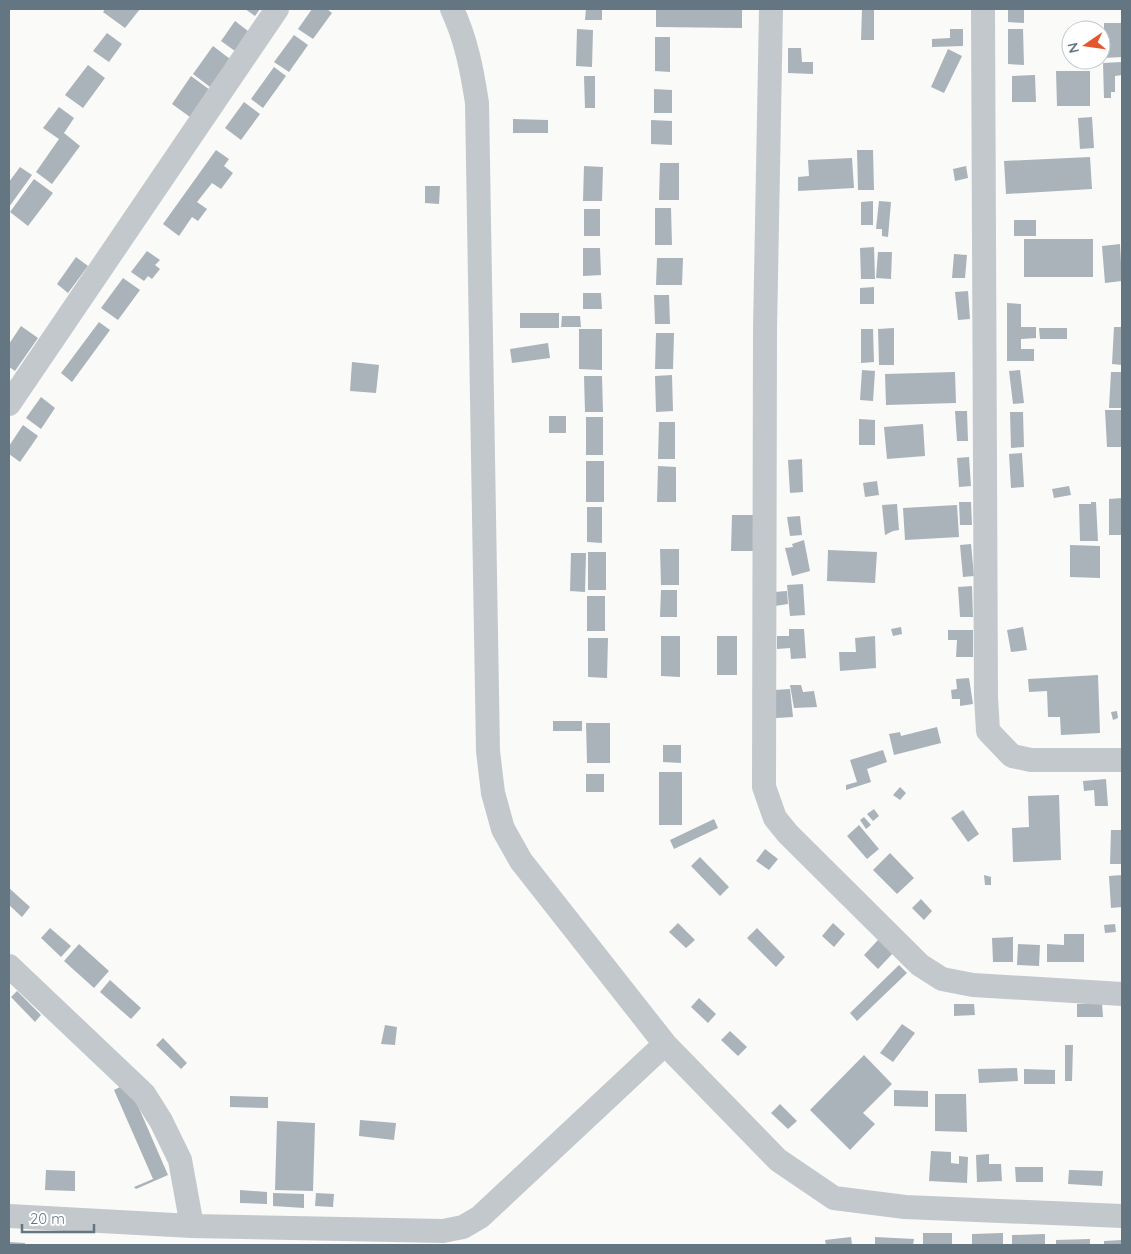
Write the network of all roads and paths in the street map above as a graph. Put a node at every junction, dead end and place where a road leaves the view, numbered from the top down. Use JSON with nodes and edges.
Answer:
{"nodes":[{"id":1,"x":278,"y":9,"type":"edge"},
{"id":2,"x":452,"y":9,"type":"edge"},
{"id":3,"x":771,"y":9,"type":"edge"},
{"id":4,"x":984,"y":9,"type":"edge"},
{"id":5,"x":9,"y":404,"type":"edge"},
{"id":6,"x":1122,"y":760,"type":"edge"},
{"id":7,"x":9,"y":966,"type":"edge"},
{"id":8,"x":1122,"y":994,"type":"edge"},
{"id":9,"x":665,"y":1044,"type":"junction"},
{"id":10,"x":9,"y":1216,"type":"edge"},
{"id":11,"x":1122,"y":1216,"type":"edge"},
{"id":12,"x":192,"y":1226,"type":"junction"}],
"edges":[{"from":1,"to":5,"type":"street"},
{"from":2,"to":9,"type":"street"},
{"from":3,"to":8,"type":"street"},
{"from":4,"to":6,"type":"street"},
{"from":7,"to":12,"type":"street"},
{"from":9,"to":11,"type":"street"},
{"from":9,"to":12,"type":"street"},
{"from":10,"to":12,"type":"street"}]}
